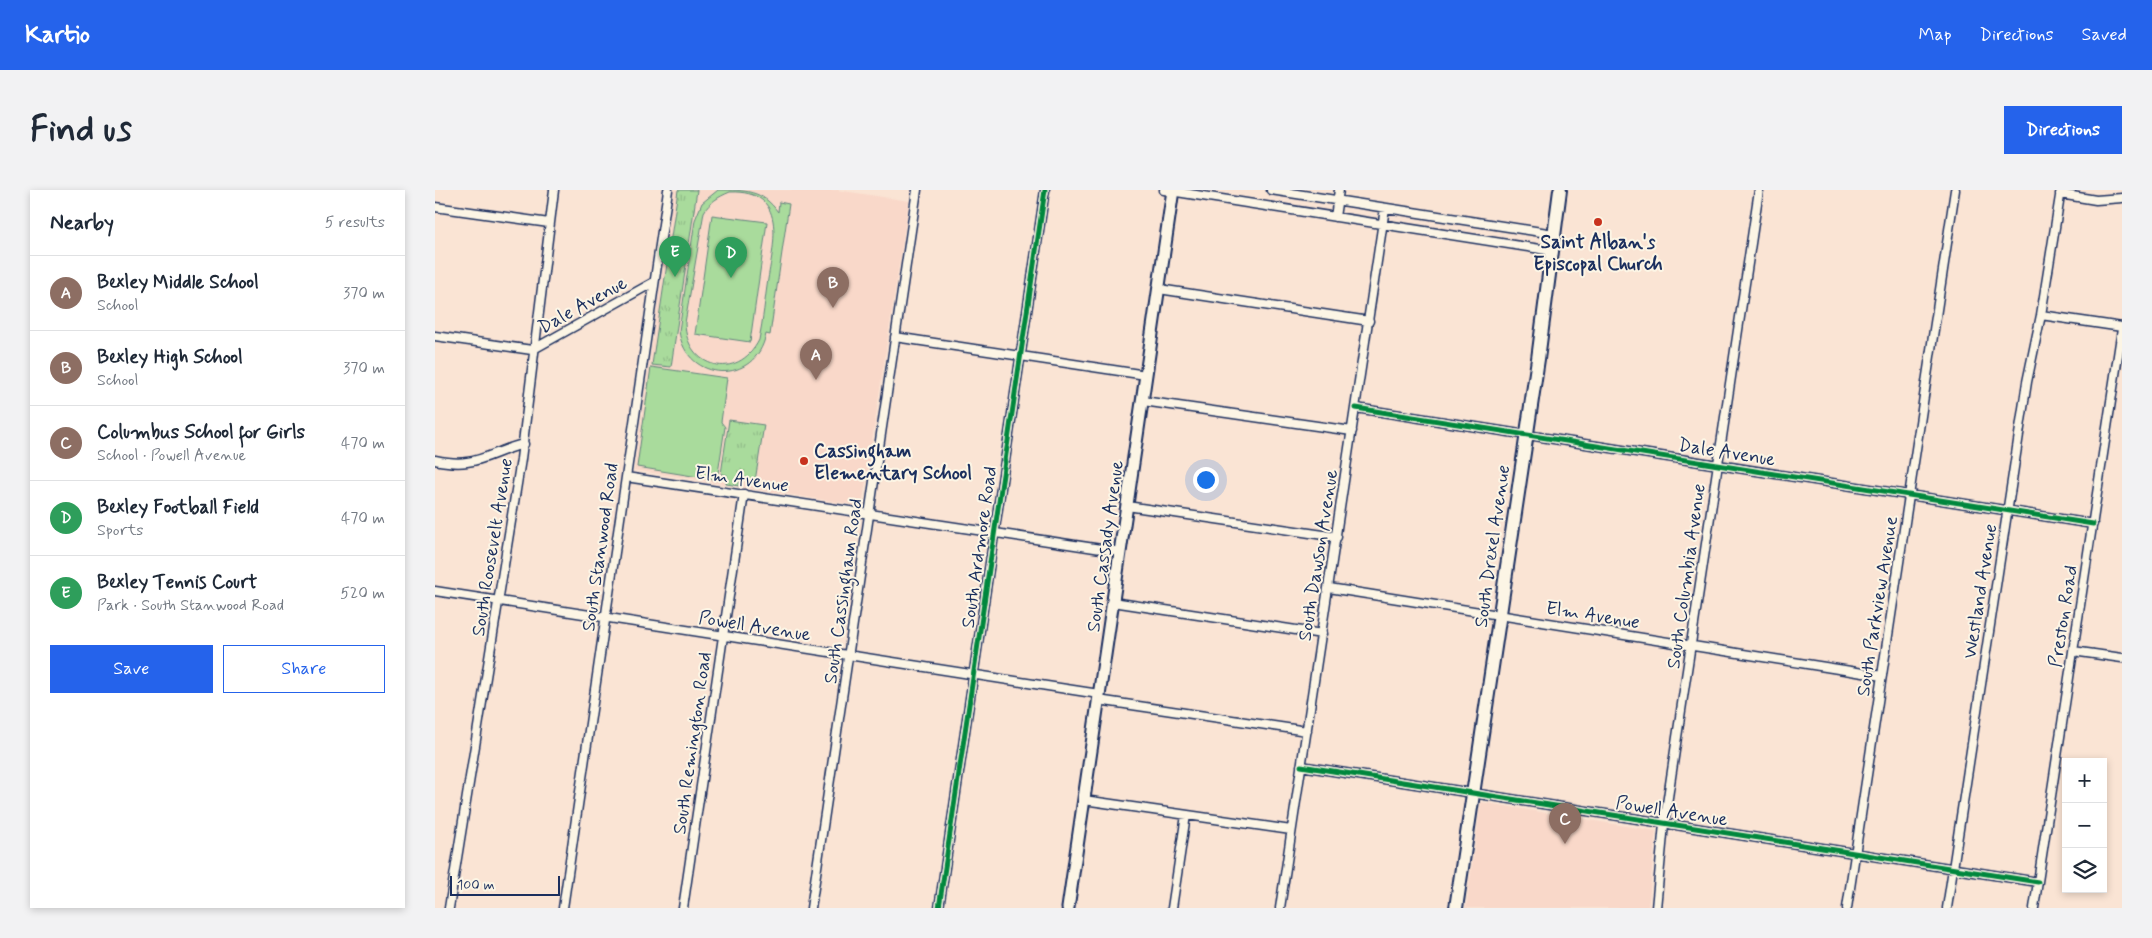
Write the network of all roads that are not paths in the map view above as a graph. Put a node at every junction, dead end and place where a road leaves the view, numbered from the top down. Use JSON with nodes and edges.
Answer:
{"nodes":[{"id":1,"x":554,"y":190,"type":"edge"},
{"id":2,"x":668,"y":190,"type":"edge"},
{"id":3,"x":917,"y":190,"type":"edge"},
{"id":4,"x":1045,"y":190,"type":"edge"},
{"id":5,"x":1170,"y":190,"type":"edge"},
{"id":6,"x":1271,"y":190,"type":"edge"},
{"id":7,"x":1339,"y":190,"type":"edge"},
{"id":8,"x":1560,"y":190,"type":"edge"},
{"id":9,"x":1759,"y":190,"type":"edge"},
{"id":10,"x":1955,"y":190,"type":"edge"},
{"id":11,"x":2060,"y":192,"type":"edge"},
{"id":12,"x":2122,"y":198,"type":"edge"},
{"id":13,"x":1338,"y":200,"type":"junction"},
{"id":14,"x":435,"y":207,"type":"edge"},
{"id":15,"x":1385,"y":208,"type":"junction"},
{"id":16,"x":1335,"y":217,"type":"junction"},
{"id":17,"x":549,"y":224,"type":"junction"},
{"id":18,"x":1383,"y":224,"type":"junction"},
{"id":19,"x":1554,"y":234,"type":"junction"},
{"id":20,"x":1553,"y":251,"type":"junction"},
{"id":21,"x":654,"y":282,"type":"junction"},
{"id":22,"x":1159,"y":289,"type":"junction"},
{"id":23,"x":2041,"y":315,"type":"junction"},
{"id":24,"x":1369,"y":321,"type":"junction"},
{"id":25,"x":2122,"y":328,"type":"edge"},
{"id":26,"x":435,"y":336,"type":"edge"},
{"id":27,"x":895,"y":336,"type":"junction"},
{"id":28,"x":536,"y":348,"type":"junction"},
{"id":29,"x":1021,"y":356,"type":"junction"},
{"id":30,"x":1146,"y":376,"type":"junction"},
{"id":31,"x":1143,"y":401,"type":"junction"},
{"id":32,"x":1356,"y":408,"type":"junction"},
{"id":33,"x":1352,"y":431,"type":"junction"},
{"id":34,"x":1527,"y":435,"type":"junction"},
{"id":35,"x":523,"y":444,"type":"junction"},
{"id":36,"x":435,"y":460,"type":"edge"},
{"id":37,"x":1718,"y":465,"type":"junction"},
{"id":38,"x":626,"y":477,"type":"junction"},
{"id":39,"x":744,"y":494,"type":"junction"},
{"id":40,"x":1909,"y":496,"type":"junction"},
{"id":41,"x":1127,"y":506,"type":"junction"},
{"id":42,"x":2008,"y":510,"type":"junction"},
{"id":43,"x":869,"y":513,"type":"junction"},
{"id":44,"x":2093,"y":524,"type":"junction"},
{"id":45,"x":995,"y":532,"type":"junction"},
{"id":46,"x":1337,"y":537,"type":"junction"},
{"id":47,"x":1121,"y":552,"type":"junction"},
{"id":48,"x":1329,"y":588,"type":"junction"},
{"id":49,"x":435,"y":592,"type":"edge"},
{"id":50,"x":499,"y":601,"type":"junction"},
{"id":51,"x":1113,"y":602,"type":"junction"},
{"id":52,"x":1500,"y":615,"type":"junction"},
{"id":53,"x":605,"y":618,"type":"junction"},
{"id":54,"x":1322,"y":634,"type":"junction"},
{"id":55,"x":723,"y":636,"type":"junction"},
{"id":56,"x":1691,"y":646,"type":"junction"},
{"id":57,"x":2073,"y":651,"type":"junction"},
{"id":58,"x":849,"y":656,"type":"junction"},
{"id":59,"x":2122,"y":658,"type":"edge"},
{"id":60,"x":974,"y":676,"type":"junction"},
{"id":61,"x":1882,"y":676,"type":"junction"},
{"id":62,"x":1099,"y":697,"type":"junction"},
{"id":63,"x":1307,"y":731,"type":"junction"},
{"id":64,"x":1301,"y":766,"type":"junction"},
{"id":65,"x":1473,"y":793,"type":"junction"},
{"id":66,"x":1084,"y":800,"type":"junction"},
{"id":67,"x":1186,"y":815,"type":"junction"},
{"id":68,"x":1665,"y":824,"type":"junction"},
{"id":69,"x":1291,"y":830,"type":"junction"},
{"id":70,"x":1855,"y":854,"type":"junction"},
{"id":71,"x":1953,"y":869,"type":"junction"},
{"id":72,"x":2038,"y":882,"type":"junction"},
{"id":73,"x":449,"y":908,"type":"edge"},
{"id":74,"x":563,"y":908,"type":"edge"},
{"id":75,"x":683,"y":908,"type":"edge"},
{"id":76,"x":811,"y":908,"type":"edge"},
{"id":77,"x":939,"y":908,"type":"edge"},
{"id":78,"x":1067,"y":908,"type":"edge"},
{"id":79,"x":1172,"y":908,"type":"edge"},
{"id":80,"x":1280,"y":908,"type":"edge"},
{"id":81,"x":1456,"y":908,"type":"edge"},
{"id":82,"x":1656,"y":908,"type":"edge"},
{"id":83,"x":1847,"y":908,"type":"edge"},
{"id":84,"x":1947,"y":908,"type":"edge"},
{"id":85,"x":2034,"y":908,"type":"edge"}],
"edges":[{"from":1,"to":17,"type":"street","name":"South Roosevelt Avenue"},
{"from":2,"to":21,"type":"street","name":"South Stanwood Road"},
{"from":3,"to":27,"type":"street","name":"South Cassingham Road"},
{"from":4,"to":29,"type":"street","name":"South Ardmore Road"},
{"from":5,"to":16,"type":"street"},
{"from":5,"to":22,"type":"street","name":"South Cassady Avenue"},
{"from":6,"to":13,"type":"street"},
{"from":7,"to":13,"type":"street"},
{"from":8,"to":19,"type":"main road","name":"South Drexel Avenue"},
{"from":9,"to":37,"type":"street","name":"South Columbia Avenue"},
{"from":10,"to":40,"type":"street","name":"South Parkview Avenue"},
{"from":11,"to":12,"type":"street"},
{"from":11,"to":23,"type":"street","name":"Westland Avenue"},
{"from":13,"to":15,"type":"street"},
{"from":13,"to":16,"type":"street"},
{"from":14,"to":17,"type":"street"},
{"from":15,"to":18,"type":"street","name":"South Dawson Avenue"},
{"from":15,"to":19,"type":"street"},
{"from":16,"to":18,"type":"street"},
{"from":17,"to":28,"type":"street","name":"South Roosevelt Avenue"},
{"from":18,"to":20,"type":"street"},
{"from":18,"to":24,"type":"street","name":"South Dawson Avenue"},
{"from":19,"to":20,"type":"main road","name":"South Drexel Avenue"},
{"from":20,"to":34,"type":"main road","name":"South Drexel Avenue"},
{"from":21,"to":28,"type":"street","name":"Dale Avenue"},
{"from":21,"to":38,"type":"street","name":"South Stanwood Road"},
{"from":22,"to":24,"type":"street"},
{"from":22,"to":30,"type":"street","name":"South Cassady Avenue"},
{"from":23,"to":25,"type":"street"},
{"from":23,"to":42,"type":"street","name":"Westland Avenue"},
{"from":24,"to":32,"type":"street","name":"South Dawson Avenue"},
{"from":25,"to":44,"type":"street","name":"Preston Road"},
{"from":26,"to":28,"type":"street","name":"Dale Avenue"},
{"from":27,"to":29,"type":"street"},
{"from":27,"to":43,"type":"street","name":"South Cassingham Road"},
{"from":28,"to":35,"type":"street","name":"South Roosevelt Avenue"},
{"from":29,"to":30,"type":"street"},
{"from":29,"to":45,"type":"street","name":"South Ardmore Road"},
{"from":30,"to":31,"type":"street","name":"South Cassady Avenue"},
{"from":31,"to":33,"type":"street"},
{"from":31,"to":41,"type":"street","name":"South Cassady Avenue"},
{"from":32,"to":33,"type":"street","name":"South Dawson Avenue"},
{"from":32,"to":34,"type":"street","name":"Dale Avenue"},
{"from":33,"to":46,"type":"street","name":"South Dawson Avenue"},
{"from":34,"to":37,"type":"street","name":"Dale Avenue"},
{"from":34,"to":52,"type":"main road","name":"South Drexel Avenue"},
{"from":35,"to":36,"type":"street"},
{"from":35,"to":50,"type":"street","name":"South Roosevelt Avenue"},
{"from":37,"to":40,"type":"street","name":"Dale Avenue"},
{"from":37,"to":56,"type":"street","name":"South Columbia Avenue"},
{"from":38,"to":39,"type":"street","name":"Elm Avenue"},
{"from":38,"to":53,"type":"street","name":"South Stanwood Road"},
{"from":39,"to":43,"type":"street","name":"Elm Avenue"},
{"from":39,"to":55,"type":"street","name":"South Remington Road"},
{"from":40,"to":42,"type":"street","name":"Dale Avenue"},
{"from":40,"to":61,"type":"street","name":"South Parkview Avenue"},
{"from":41,"to":46,"type":"street"},
{"from":41,"to":47,"type":"street","name":"South Cassady Avenue"},
{"from":42,"to":44,"type":"street","name":"Dale Avenue"},
{"from":42,"to":71,"type":"street","name":"Westland Avenue"},
{"from":43,"to":45,"type":"street","name":"Elm Avenue"},
{"from":43,"to":58,"type":"street","name":"South Cassingham Road"},
{"from":44,"to":57,"type":"street","name":"Preston Road"},
{"from":45,"to":47,"type":"street","name":"Elm Avenue"},
{"from":45,"to":60,"type":"street","name":"South Ardmore Road"},
{"from":46,"to":48,"type":"street","name":"South Dawson Avenue"},
{"from":47,"to":51,"type":"street","name":"South Cassady Avenue"},
{"from":48,"to":52,"type":"street","name":"Elm Avenue"},
{"from":48,"to":54,"type":"street","name":"South Dawson Avenue"},
{"from":49,"to":50,"type":"street","name":"Powell Avenue"},
{"from":50,"to":53,"type":"street","name":"Powell Avenue"},
{"from":50,"to":73,"type":"street","name":"South Roosevelt Avenue"},
{"from":51,"to":54,"type":"street"},
{"from":51,"to":62,"type":"street","name":"South Cassady Avenue"},
{"from":52,"to":56,"type":"street","name":"Elm Avenue"},
{"from":52,"to":65,"type":"main road","name":"South Drexel Avenue"},
{"from":53,"to":55,"type":"street","name":"Powell Avenue"},
{"from":53,"to":74,"type":"street","name":"South Stanwood Road"},
{"from":54,"to":63,"type":"street","name":"South Dawson Avenue"},
{"from":55,"to":58,"type":"street","name":"Powell Avenue"},
{"from":55,"to":75,"type":"street","name":"South Remington Road"},
{"from":56,"to":61,"type":"street","name":"Elm Avenue"},
{"from":56,"to":68,"type":"street","name":"South Columbia Avenue"},
{"from":57,"to":59,"type":"street"},
{"from":57,"to":72,"type":"street","name":"Preston Road"},
{"from":58,"to":60,"type":"street","name":"Powell Avenue"},
{"from":58,"to":76,"type":"street","name":"South Cassingham Road"},
{"from":60,"to":62,"type":"street","name":"Powell Avenue"},
{"from":60,"to":77,"type":"street","name":"South Ardmore Road"},
{"from":61,"to":70,"type":"street","name":"South Parkview Avenue"},
{"from":62,"to":63,"type":"street","name":"Powell Avenue"},
{"from":62,"to":66,"type":"street","name":"South Cassady Avenue"},
{"from":63,"to":64,"type":"street","name":"South Dawson Avenue"},
{"from":64,"to":65,"type":"street","name":"Powell Avenue"},
{"from":64,"to":69,"type":"street","name":"South Dawson Avenue"},
{"from":65,"to":68,"type":"street","name":"Powell Avenue"},
{"from":65,"to":81,"type":"main road","name":"South Drexel Avenue"},
{"from":66,"to":67,"type":"street"},
{"from":66,"to":78,"type":"street","name":"South Cassady Avenue"},
{"from":67,"to":69,"type":"street"},
{"from":67,"to":79,"type":"street"},
{"from":68,"to":70,"type":"street","name":"Powell Avenue"},
{"from":68,"to":82,"type":"street","name":"South Columbia Avenue"},
{"from":69,"to":80,"type":"street","name":"South Dawson Avenue"},
{"from":70,"to":71,"type":"street","name":"Powell Avenue"},
{"from":70,"to":83,"type":"street","name":"South Parkview Avenue"},
{"from":71,"to":72,"type":"street","name":"Powell Avenue"},
{"from":71,"to":84,"type":"street","name":"Westland Avenue"},
{"from":72,"to":85,"type":"street","name":"Preston Road"}]}
